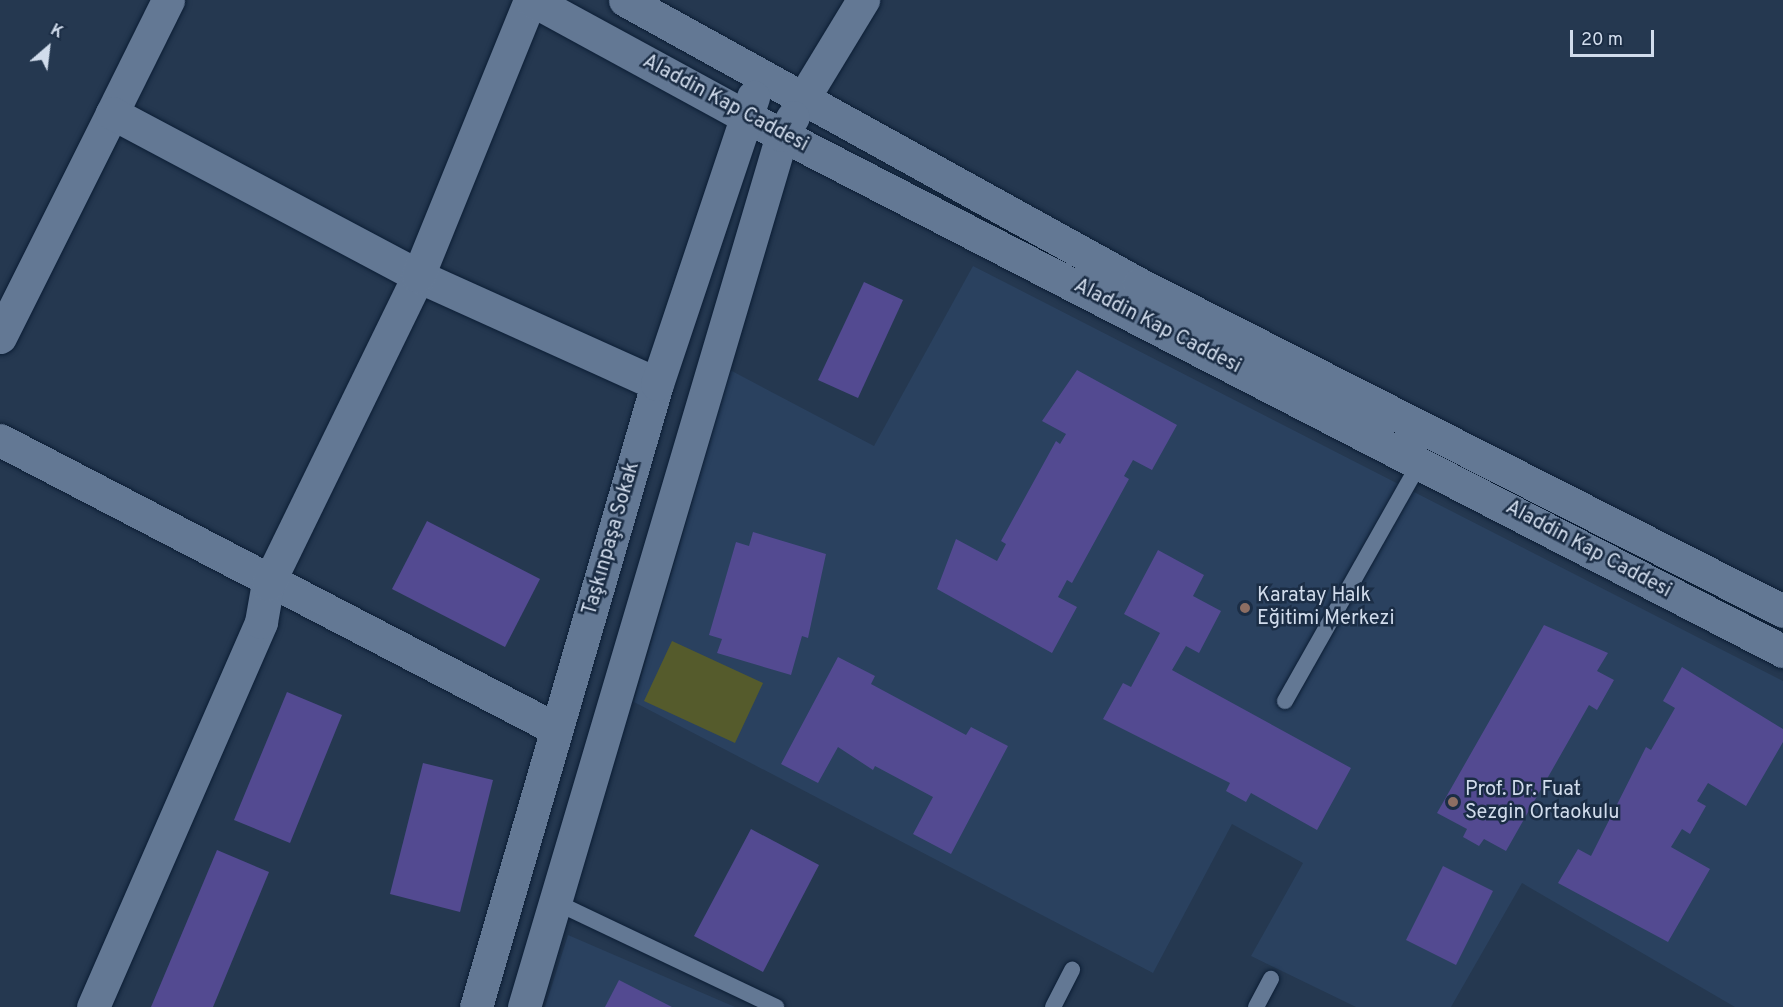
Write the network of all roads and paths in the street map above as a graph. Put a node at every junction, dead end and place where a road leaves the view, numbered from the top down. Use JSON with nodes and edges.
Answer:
{"nodes":[{"id":1,"x":168,"y":0,"type":"edge"},
{"id":2,"x":531,"y":0,"type":"edge"},
{"id":3,"x":626,"y":0,"type":"edge"},
{"id":4,"x":863,"y":0,"type":"edge"},
{"id":5,"x":765,"y":76,"type":"junction"},
{"id":6,"x":804,"y":97,"type":"junction"},
{"id":7,"x":112,"y":113,"type":"junction"},
{"id":8,"x":742,"y":115,"type":"junction"},
{"id":9,"x":782,"y":135,"type":"junction"},
{"id":10,"x":418,"y":276,"type":"junction"},
{"id":11,"x":0,"y":337,"type":"edge"},
{"id":12,"x":657,"y":384,"type":"junction"},
{"id":13,"x":0,"y":440,"type":"edge"},
{"id":14,"x":1420,"y":462,"type":"junction"},
{"id":15,"x":268,"y":584,"type":"junction"},
{"id":16,"x":1783,"y":611,"type":"edge"},
{"id":17,"x":1783,"y":651,"type":"edge"},
{"id":18,"x":1285,"y":701,"type":"dead end"},
{"id":19,"x":556,"y":729,"type":"junction"},
{"id":20,"x":553,"y":901,"type":"junction"},
{"id":21,"x":1072,"y":970,"type":"dead end"},
{"id":22,"x":1271,"y":979,"type":"dead end"},
{"id":23,"x":93,"y":1007,"type":"edge"},
{"id":24,"x":476,"y":1007,"type":"edge"},
{"id":25,"x":524,"y":1007,"type":"edge"},
{"id":26,"x":776,"y":1007,"type":"edge"},
{"id":27,"x":1053,"y":1007,"type":"edge"},
{"id":28,"x":1256,"y":1007,"type":"edge"}],
"edges":[{"from":1,"to":7,"type":"street"},
{"from":2,"to":8,"type":"street","name":"Aladdin Kap Caddesi"},
{"from":2,"to":10,"type":"street"},
{"from":3,"to":5,"type":"street","name":"Aladdin Kap Caddesi"},
{"from":4,"to":6,"type":"street"},
{"from":5,"to":6,"type":"street","name":"Aladdin Kap Caddesi"},
{"from":5,"to":8,"type":"street","name":"Taşkınpaşa Sokak"},
{"from":6,"to":9,"type":"street"},
{"from":6,"to":16,"type":"street","name":"Aladdin Kap Caddesi"},
{"from":7,"to":10,"type":"street"},
{"from":7,"to":11,"type":"street"},
{"from":8,"to":9,"type":"street","name":"Aladdin Kap Caddesi"},
{"from":8,"to":12,"type":"street","name":"Taşkınpaşa Sokak"},
{"from":9,"to":14,"type":"street","name":"Aladdin Kap Caddesi"},
{"from":9,"to":20,"type":"street"},
{"from":10,"to":12,"type":"street"},
{"from":10,"to":15,"type":"street"},
{"from":12,"to":19,"type":"street","name":"Taşkınpaşa Sokak"},
{"from":13,"to":15,"type":"street"},
{"from":14,"to":17,"type":"street","name":"Aladdin Kap Caddesi"},
{"from":14,"to":18,"type":"lane"},
{"from":15,"to":19,"type":"street"},
{"from":15,"to":23,"type":"street"},
{"from":19,"to":24,"type":"street","name":"Taşkınpaşa Sokak"},
{"from":20,"to":25,"type":"street"},
{"from":20,"to":26,"type":"lane"},
{"from":21,"to":27,"type":"lane"},
{"from":22,"to":28,"type":"lane"}]}
